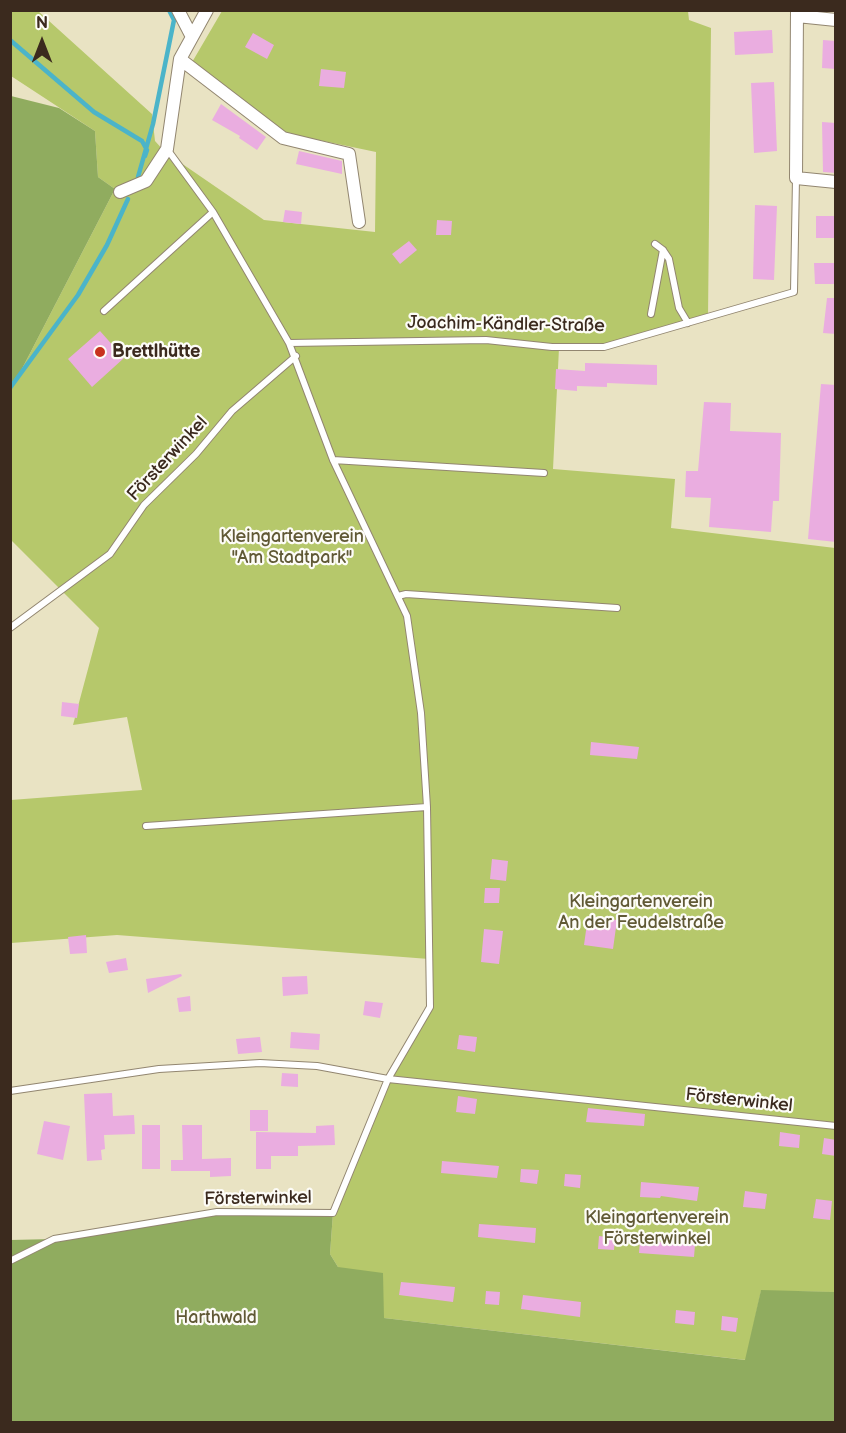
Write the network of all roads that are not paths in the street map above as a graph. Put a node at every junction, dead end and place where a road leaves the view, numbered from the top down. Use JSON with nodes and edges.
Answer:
{"nodes":[{"id":1,"x":178,"y":10,"type":"edge"},
{"id":2,"x":207,"y":10,"type":"edge"},
{"id":3,"x":797,"y":13,"type":"edge"},
{"id":4,"x":836,"y":20,"type":"edge"},
{"id":5,"x":191,"y":35,"type":"junction"},
{"id":6,"x":180,"y":59,"type":"junction"},
{"id":7,"x":167,"y":148,"type":"junction"},
{"id":8,"x":796,"y":178,"type":"junction"},
{"id":9,"x":836,"y":183,"type":"edge"},
{"id":10,"x":120,"y":192,"type":"dead end"},
{"id":11,"x":213,"y":212,"type":"junction"},
{"id":12,"x":358,"y":222,"type":"dead end"},
{"id":13,"x":655,"y":244,"type":"dead end"},
{"id":14,"x":663,"y":250,"type":"junction"},
{"id":15,"x":104,"y":311,"type":"dead end"},
{"id":16,"x":651,"y":314,"type":"dead end"},
{"id":17,"x":688,"y":323,"type":"junction"},
{"id":18,"x":289,"y":343,"type":"junction"},
{"id":19,"x":296,"y":356,"type":"junction"},
{"id":20,"x":333,"y":460,"type":"junction"},
{"id":21,"x":544,"y":473,"type":"dead end"},
{"id":22,"x":398,"y":596,"type":"junction"},
{"id":23,"x":617,"y":608,"type":"dead end"},
{"id":24,"x":10,"y":628,"type":"edge"},
{"id":25,"x":427,"y":807,"type":"junction"},
{"id":26,"x":146,"y":826,"type":"dead end"},
{"id":27,"x":388,"y":1079,"type":"junction"},
{"id":28,"x":10,"y":1091,"type":"edge"},
{"id":29,"x":836,"y":1126,"type":"edge"},
{"id":30,"x":10,"y":1261,"type":"edge"}],
"edges":[{"from":1,"to":5,"type":"street"},
{"from":2,"to":5,"type":"street"},
{"from":3,"to":4,"type":"street"},
{"from":3,"to":8,"type":"street","name":"Joachim-Kändler-Straße"},
{"from":5,"to":6,"type":"street"},
{"from":6,"to":7,"type":"street"},
{"from":6,"to":12,"type":"street"},
{"from":7,"to":10,"type":"street"},
{"from":7,"to":11,"type":"lane","name":"Försterwinkel"},
{"from":8,"to":9,"type":"street"},
{"from":8,"to":17,"type":"lane","name":"Joachim-Kändler-Straße"},
{"from":11,"to":15,"type":"lane"},
{"from":11,"to":18,"type":"lane","name":"Försterwinkel"},
{"from":13,"to":14,"type":"lane"},
{"from":14,"to":16,"type":"lane"},
{"from":14,"to":17,"type":"lane"},
{"from":17,"to":18,"type":"lane","name":"Joachim-Kändler-Straße"},
{"from":18,"to":19,"type":"lane","name":"Försterwinkel"},
{"from":19,"to":20,"type":"lane","name":"Försterwinkel"},
{"from":19,"to":24,"type":"lane","name":"Försterwinkel"},
{"from":20,"to":21,"type":"lane"},
{"from":20,"to":22,"type":"lane","name":"Försterwinkel"},
{"from":22,"to":23,"type":"lane"},
{"from":22,"to":25,"type":"lane","name":"Försterwinkel"},
{"from":25,"to":26,"type":"lane"},
{"from":25,"to":27,"type":"lane","name":"Försterwinkel"},
{"from":27,"to":28,"type":"lane","name":"Försterwinkel"},
{"from":27,"to":29,"type":"lane","name":"Försterwinkel"},
{"from":27,"to":30,"type":"lane","name":"Försterwinkel"}]}
